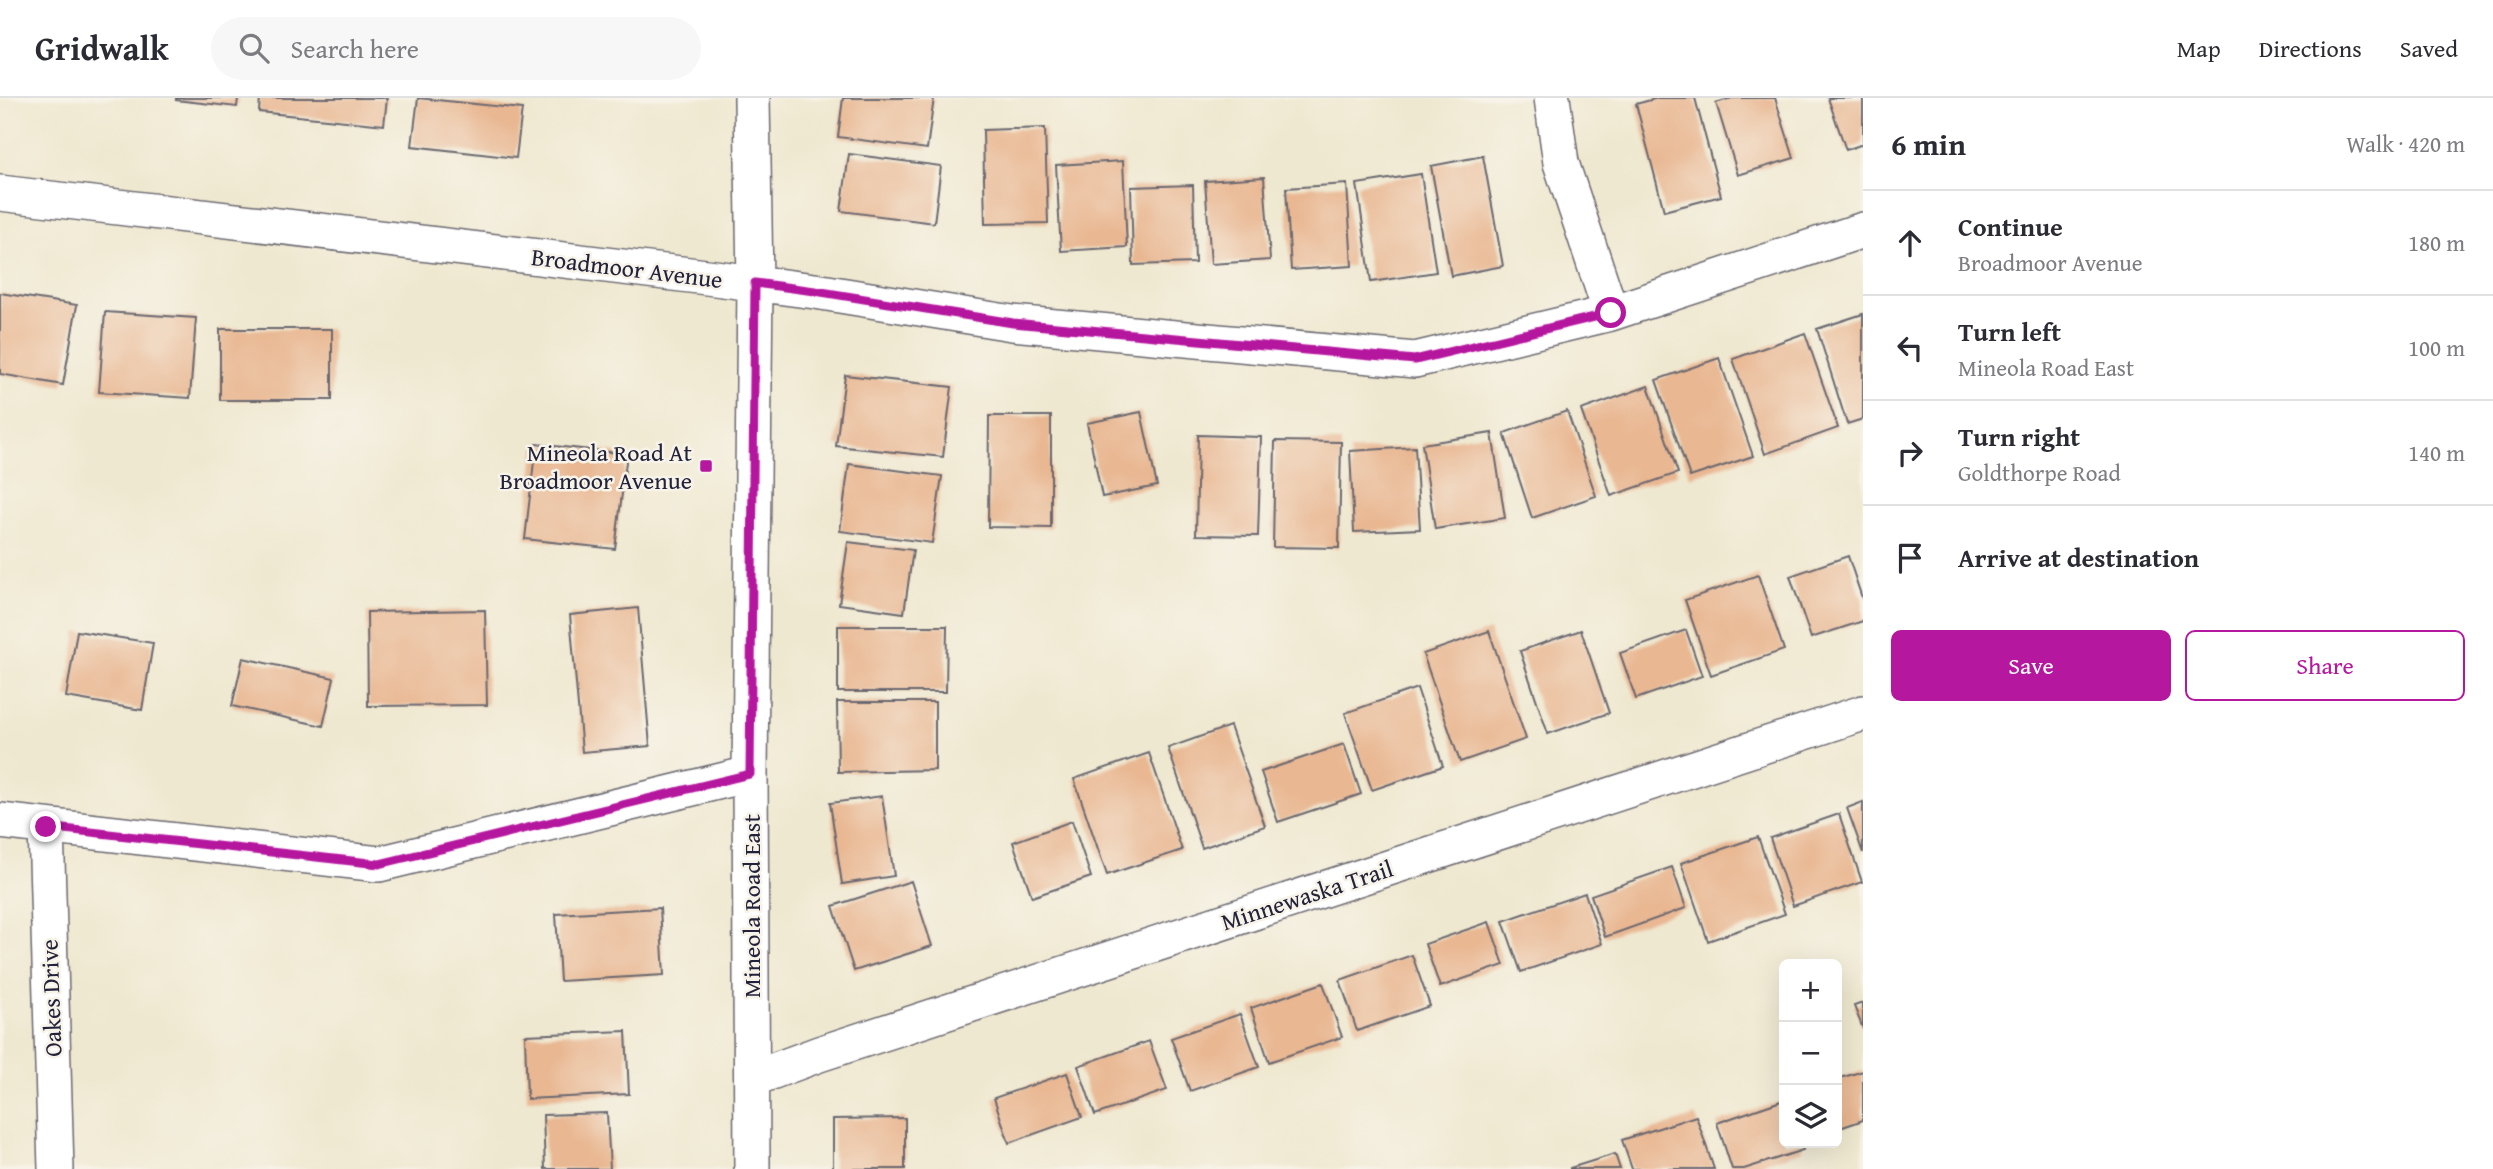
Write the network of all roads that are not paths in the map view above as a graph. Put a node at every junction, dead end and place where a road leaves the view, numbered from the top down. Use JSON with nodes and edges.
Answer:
{"nodes":[{"id":1,"x":752,"y":98,"type":"edge"},
{"id":2,"x":1552,"y":98,"type":"edge"},
{"id":3,"x":0,"y":193,"type":"edge"},
{"id":4,"x":1863,"y":230,"type":"edge"},
{"id":5,"x":755,"y":283,"type":"junction"},
{"id":6,"x":1611,"y":313,"type":"junction"},
{"id":7,"x":1863,"y":713,"type":"edge"},
{"id":8,"x":750,"y":774,"type":"junction"},
{"id":9,"x":0,"y":821,"type":"edge"},
{"id":10,"x":46,"y":827,"type":"junction"},
{"id":11,"x":752,"y":1079,"type":"junction"},
{"id":12,"x":56,"y":1169,"type":"edge"},
{"id":13,"x":752,"y":1169,"type":"edge"}],
"edges":[{"from":1,"to":5,"type":"street","name":"Mineola Road East"},
{"from":2,"to":6,"type":"street"},
{"from":3,"to":5,"type":"street","name":"Broadmoor Avenue"},
{"from":4,"to":6,"type":"street","name":"Broadmoor Avenue"},
{"from":5,"to":6,"type":"street","name":"Broadmoor Avenue"},
{"from":5,"to":8,"type":"street","name":"Mineola Road East"},
{"from":7,"to":11,"type":"street","name":"Minnewaska Trail"},
{"from":8,"to":10,"type":"street"},
{"from":8,"to":11,"type":"street","name":"Mineola Road East"},
{"from":9,"to":10,"type":"street"},
{"from":10,"to":12,"type":"street","name":"Oakes Drive"},
{"from":11,"to":13,"type":"street","name":"Mineola Road East"}]}
